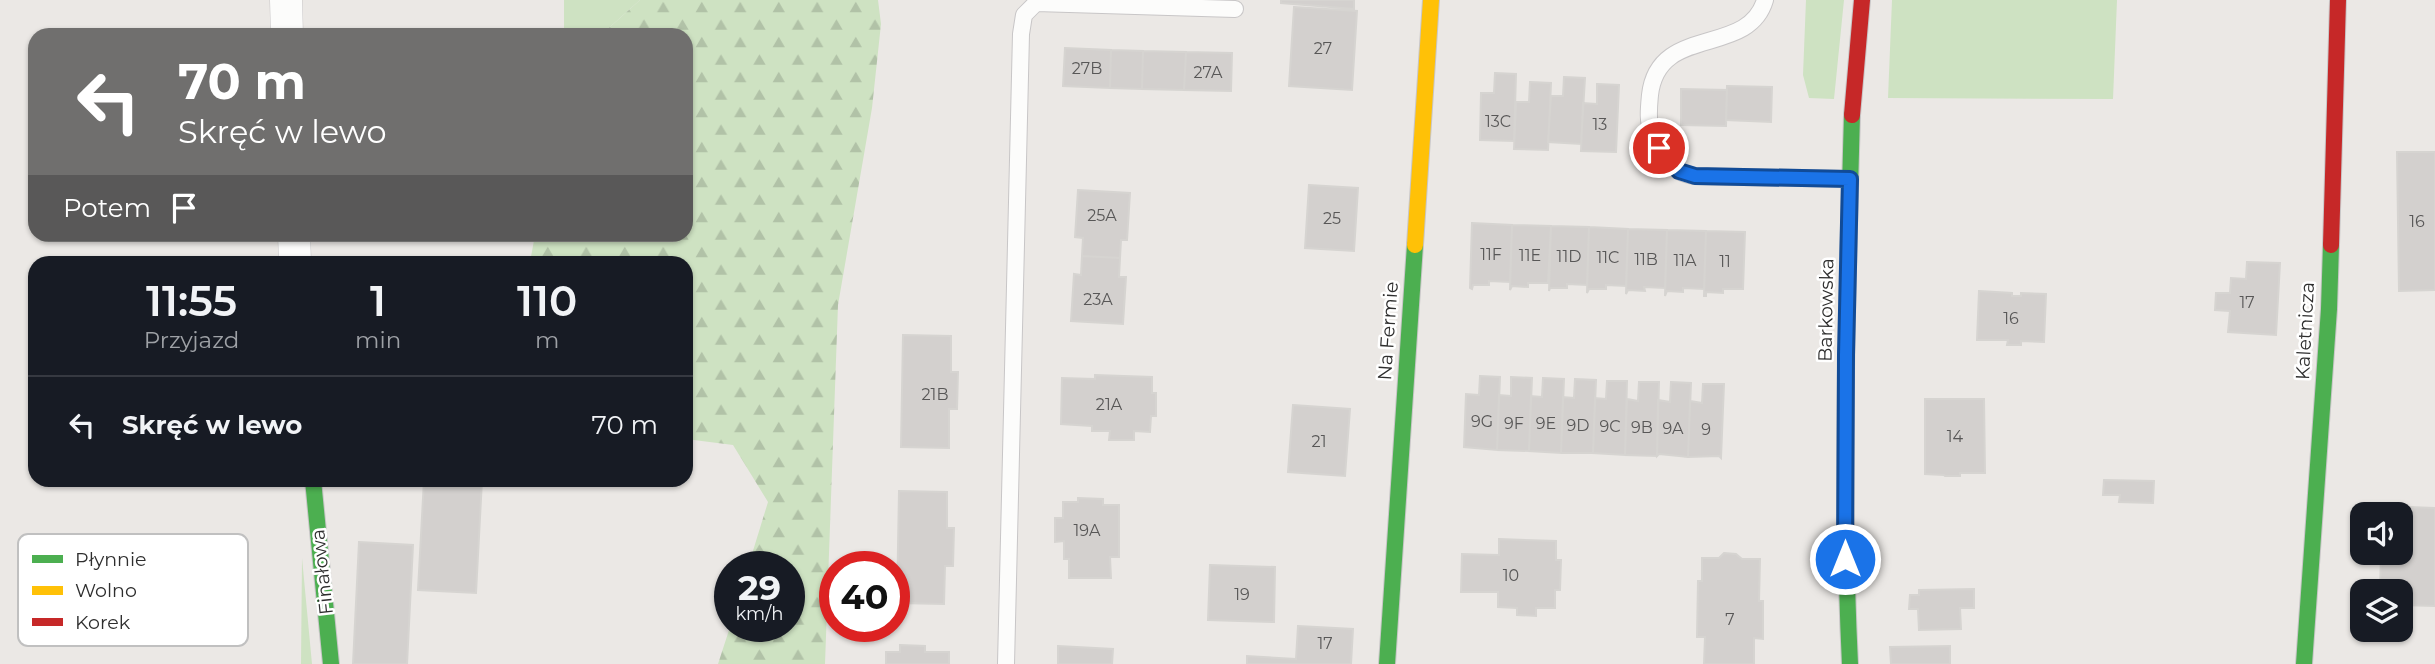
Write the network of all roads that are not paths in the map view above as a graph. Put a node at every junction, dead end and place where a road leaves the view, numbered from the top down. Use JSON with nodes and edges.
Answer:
{"nodes":[{"id":1,"x":286,"y":0,"type":"edge"},
{"id":2,"x":1431,"y":0,"type":"edge"},
{"id":3,"x":1765,"y":0,"type":"edge"},
{"id":4,"x":1862,"y":0,"type":"edge"},
{"id":5,"x":2338,"y":0,"type":"edge"},
{"id":6,"x":1235,"y":9,"type":"dead end"},
{"id":7,"x":287,"y":28,"type":"edge"},
{"id":8,"x":1850,"y":179,"type":"junction"},
{"id":9,"x":314,"y":487,"type":"edge"},
{"id":10,"x":331,"y":664,"type":"edge"},
{"id":11,"x":1006,"y":664,"type":"edge"},
{"id":12,"x":1387,"y":664,"type":"edge"},
{"id":13,"x":1850,"y":664,"type":"edge"},
{"id":14,"x":2304,"y":664,"type":"edge"}],
"edges":[{"from":1,"to":7,"type":"street"},
{"from":2,"to":12,"type":"street","name":"Na Fermie"},
{"from":3,"to":8,"type":"lane"},
{"from":4,"to":8,"type":"street","name":"Barkowska"},
{"from":5,"to":14,"type":"street","name":"Kaletnicza"},
{"from":6,"to":11,"type":"lane"},
{"from":8,"to":13,"type":"street","name":"Barkowska"},
{"from":9,"to":10,"type":"street","name":"Finałowa"}]}
